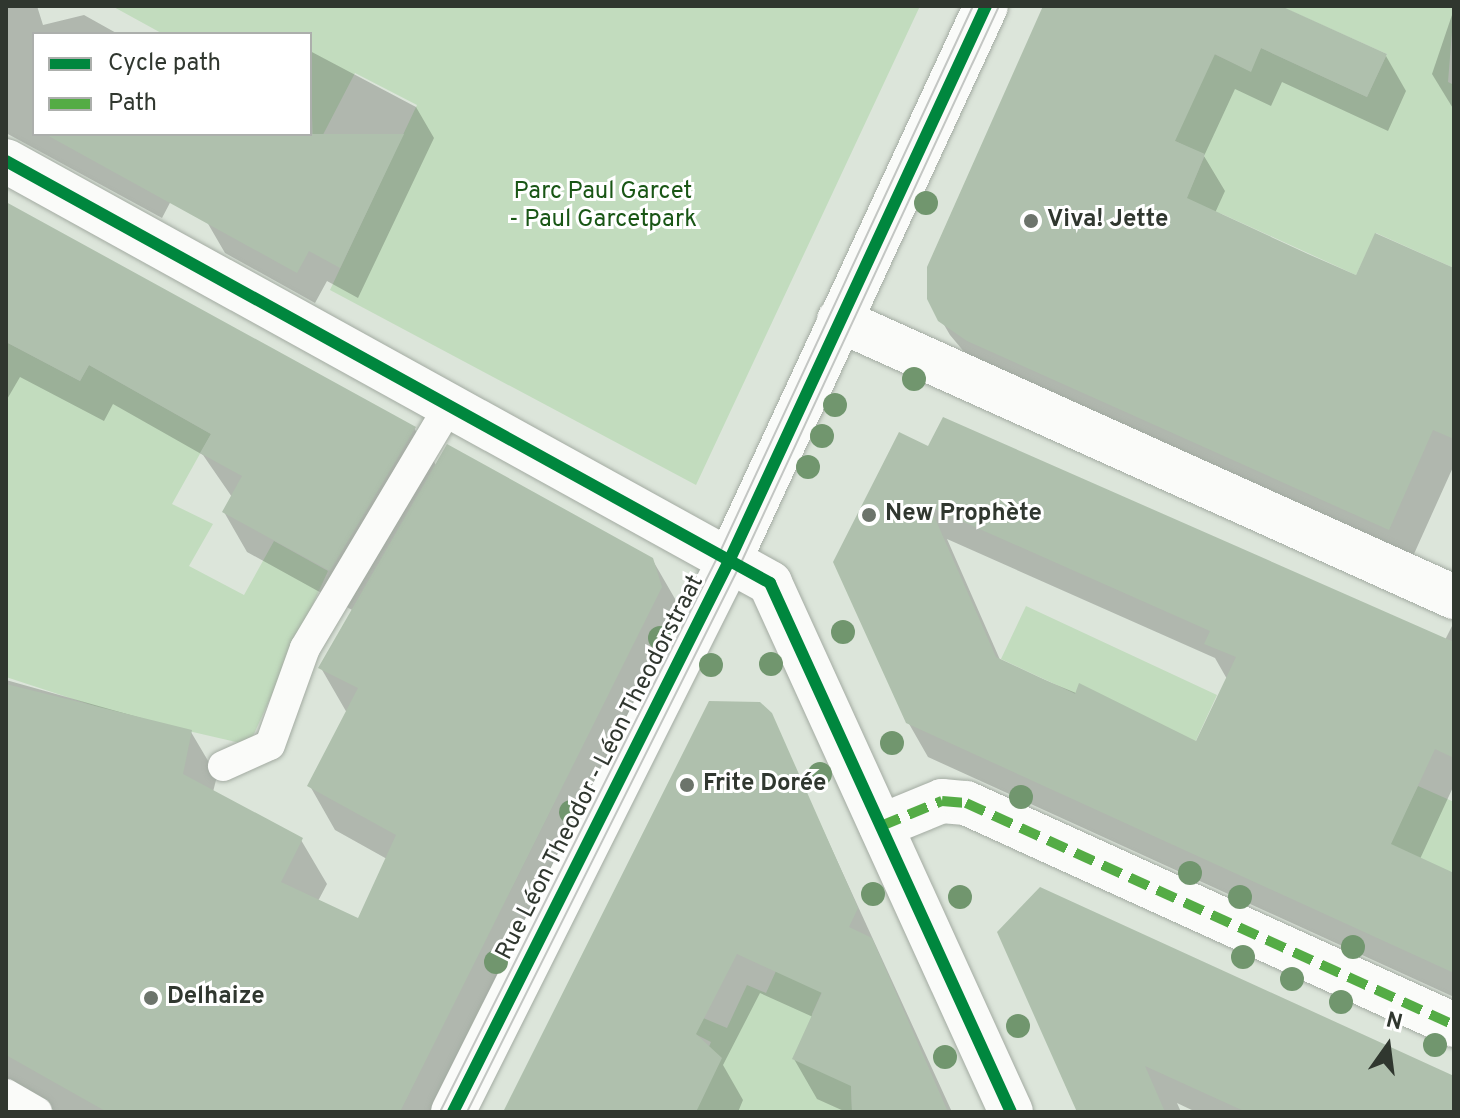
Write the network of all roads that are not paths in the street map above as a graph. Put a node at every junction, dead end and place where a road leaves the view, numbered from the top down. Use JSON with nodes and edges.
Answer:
{"nodes":[{"id":1,"x":986,"y":6,"type":"edge"},
{"id":2,"x":6,"y":161,"type":"edge"},
{"id":3,"x":839,"y":320,"type":"junction"},
{"id":4,"x":448,"y":408,"type":"junction"},
{"id":5,"x":730,"y":559,"type":"junction"},
{"id":6,"x":1454,"y":597,"type":"edge"},
{"id":7,"x":223,"y":766,"type":"dead end"},
{"id":8,"x":881,"y":826,"type":"junction"},
{"id":9,"x":1454,"y":1025,"type":"edge"},
{"id":10,"x":6,"y":1094,"type":"edge"},
{"id":11,"x":37,"y":1112,"type":"edge"},
{"id":12,"x":453,"y":1112,"type":"edge"},
{"id":13,"x":1011,"y":1112,"type":"edge"}],
"edges":[{"from":1,"to":3,"type":"street","name":"Rue Léon Theodor - Léon Theodorstraat"},
{"from":2,"to":4,"type":"street"},
{"from":3,"to":5,"type":"street","name":"Rue Léon Theodor - Léon Theodorstraat"},
{"from":3,"to":6,"type":"street"},
{"from":4,"to":5,"type":"street"},
{"from":4,"to":7,"type":"lane"},
{"from":5,"to":8,"type":"street"},
{"from":5,"to":12,"type":"street","name":"Rue Léon Theodor - Léon Theodorstraat"},
{"from":8,"to":9,"type":"street"},
{"from":8,"to":13,"type":"street"},
{"from":10,"to":11,"type":"lane"}]}
